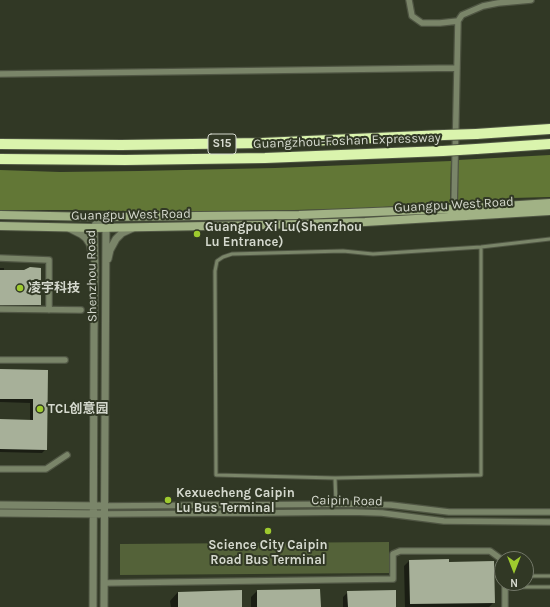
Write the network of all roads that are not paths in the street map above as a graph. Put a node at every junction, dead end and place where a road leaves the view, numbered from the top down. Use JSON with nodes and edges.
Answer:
{"nodes":[{"id":1,"x":409,"y":0,"type":"edge"},
{"id":2,"x":531,"y":0,"type":"edge"},
{"id":3,"x":458,"y":21,"type":"junction"},
{"id":4,"x":457,"y":68,"type":"junction"},
{"id":5,"x":0,"y":74,"type":"edge"},
{"id":6,"x":550,"y":129,"type":"edge"},
{"id":7,"x":0,"y":144,"type":"edge"},
{"id":8,"x":550,"y":144,"type":"edge"},
{"id":9,"x":0,"y":159,"type":"edge"},
{"id":10,"x":550,"y":203,"type":"edge"},
{"id":11,"x":454,"y":209,"type":"junction"},
{"id":12,"x":550,"y":211,"type":"edge"},
{"id":13,"x":0,"y":215,"type":"edge"},
{"id":14,"x":99,"y":217,"type":"junction"},
{"id":15,"x":0,"y":226,"type":"edge"},
{"id":16,"x":66,"y":227,"type":"junction"},
{"id":17,"x":106,"y":227,"type":"junction"},
{"id":18,"x":134,"y":227,"type":"junction"},
{"id":19,"x":94,"y":228,"type":"junction"},
{"id":20,"x":550,"y":239,"type":"edge"},
{"id":21,"x":481,"y":247,"type":"junction"},
{"id":22,"x":0,"y":258,"type":"edge"},
{"id":23,"x":95,"y":268,"type":"junction"},
{"id":24,"x":105,"y":272,"type":"junction"},
{"id":25,"x":0,"y":309,"type":"edge"},
{"id":26,"x":49,"y":310,"type":"junction"},
{"id":27,"x":82,"y":310,"type":"dead end"},
{"id":28,"x":0,"y":360,"type":"edge"},
{"id":29,"x":65,"y":360,"type":"dead end"},
{"id":30,"x":67,"y":455,"type":"dead end"},
{"id":31,"x":0,"y":469,"type":"edge"},
{"id":32,"x":335,"y":478,"type":"junction"},
{"id":33,"x":336,"y":504,"type":"junction"},
{"id":34,"x":0,"y":505,"type":"edge"},
{"id":35,"x":93,"y":506,"type":"junction"},
{"id":36,"x":104,"y":506,"type":"junction"},
{"id":37,"x":550,"y":512,"type":"edge"},
{"id":38,"x":0,"y":513,"type":"edge"},
{"id":39,"x":93,"y":514,"type":"junction"},
{"id":40,"x":104,"y":514,"type":"junction"},
{"id":41,"x":550,"y":522,"type":"edge"},
{"id":42,"x":494,"y":554,"type":"edge"},
{"id":43,"x":534,"y":576,"type":"edge"},
{"id":44,"x":550,"y":576,"type":"edge"},
{"id":45,"x":104,"y":583,"type":"junction"},
{"id":46,"x":534,"y":587,"type":"edge"},
{"id":47,"x":550,"y":588,"type":"edge"},
{"id":48,"x":505,"y":591,"type":"edge"},
{"id":49,"x":93,"y":607,"type":"edge"},
{"id":50,"x":104,"y":607,"type":"edge"},
{"id":51,"x":505,"y":607,"type":"edge"}],
"edges":[{"from":1,"to":3,"type":"street"},
{"from":2,"to":3,"type":"street"},
{"from":3,"to":4,"type":"street"},
{"from":4,"to":5,"type":"street"},
{"from":4,"to":11,"type":"street"},
{"from":6,"to":7,"type":"highway","name":"Guangzhou-Foshan Expressway","number":"S15","bridge":true},
{"from":8,"to":9,"type":"highway","name":"Guangzhou-Foshan Expressway","number":"S15","bridge":true},
{"from":10,"to":11,"type":"main road","name":"Guangpu West Road"},
{"from":11,"to":14,"type":"main road","name":"Guangpu West Road"},
{"from":12,"to":18,"type":"main road","name":"Guangpu West Road"},
{"from":13,"to":14,"type":"main road","name":"Guangpu West Road"},
{"from":14,"to":17,"type":"street","name":"Shenzhou Road"},
{"from":14,"to":19,"type":"street","name":"Shenzhou Road"},
{"from":15,"to":16,"type":"main road","name":"Guangpu West Road"},
{"from":16,"to":19,"type":"main road","name":"Guangpu West Road"},
{"from":16,"to":23,"type":"street"},
{"from":17,"to":18,"type":"main road","name":"Guangpu West Road"},
{"from":17,"to":19,"type":"main road","name":"Guangpu West Road"},
{"from":17,"to":24,"type":"street","name":"Shenzhou Road"},
{"from":18,"to":24,"type":"street"},
{"from":19,"to":23,"type":"street","name":"Shenzhou Road"},
{"from":20,"to":21,"type":"lane"},
{"from":21,"to":32,"type":"lane"},
{"from":21,"to":32,"type":"lane"},
{"from":22,"to":26,"type":"street"},
{"from":23,"to":35,"type":"street","name":"Shenzhou Road"},
{"from":24,"to":36,"type":"street","name":"Shenzhou Road"},
{"from":25,"to":26,"type":"street"},
{"from":26,"to":27,"type":"street"},
{"from":28,"to":29,"type":"street"},
{"from":30,"to":31,"type":"street"},
{"from":32,"to":33,"type":"lane"},
{"from":33,"to":36,"type":"street","name":"Caipin Road"},
{"from":33,"to":37,"type":"street","name":"Caipin Road"},
{"from":34,"to":35,"type":"street","name":"Caipin Road"},
{"from":35,"to":36,"type":"street","name":"Caipin Road"},
{"from":35,"to":39,"type":"street","name":"Shenzhou Road"},
{"from":36,"to":40,"type":"street","name":"Shenzhou Road"},
{"from":38,"to":39,"type":"street","name":"Caipin Road"},
{"from":39,"to":40,"type":"street","name":"Caipin Road"},
{"from":39,"to":49,"type":"street","name":"Shenzhou Road"},
{"from":40,"to":41,"type":"street","name":"Caipin Road"},
{"from":40,"to":45,"type":"street","name":"Shenzhou Road"},
{"from":42,"to":45,"type":"street"},
{"from":43,"to":44,"type":"lane"},
{"from":45,"to":50,"type":"street","name":"Shenzhou Road"},
{"from":46,"to":47,"type":"lane"},
{"from":48,"to":51,"type":"street"}]}
